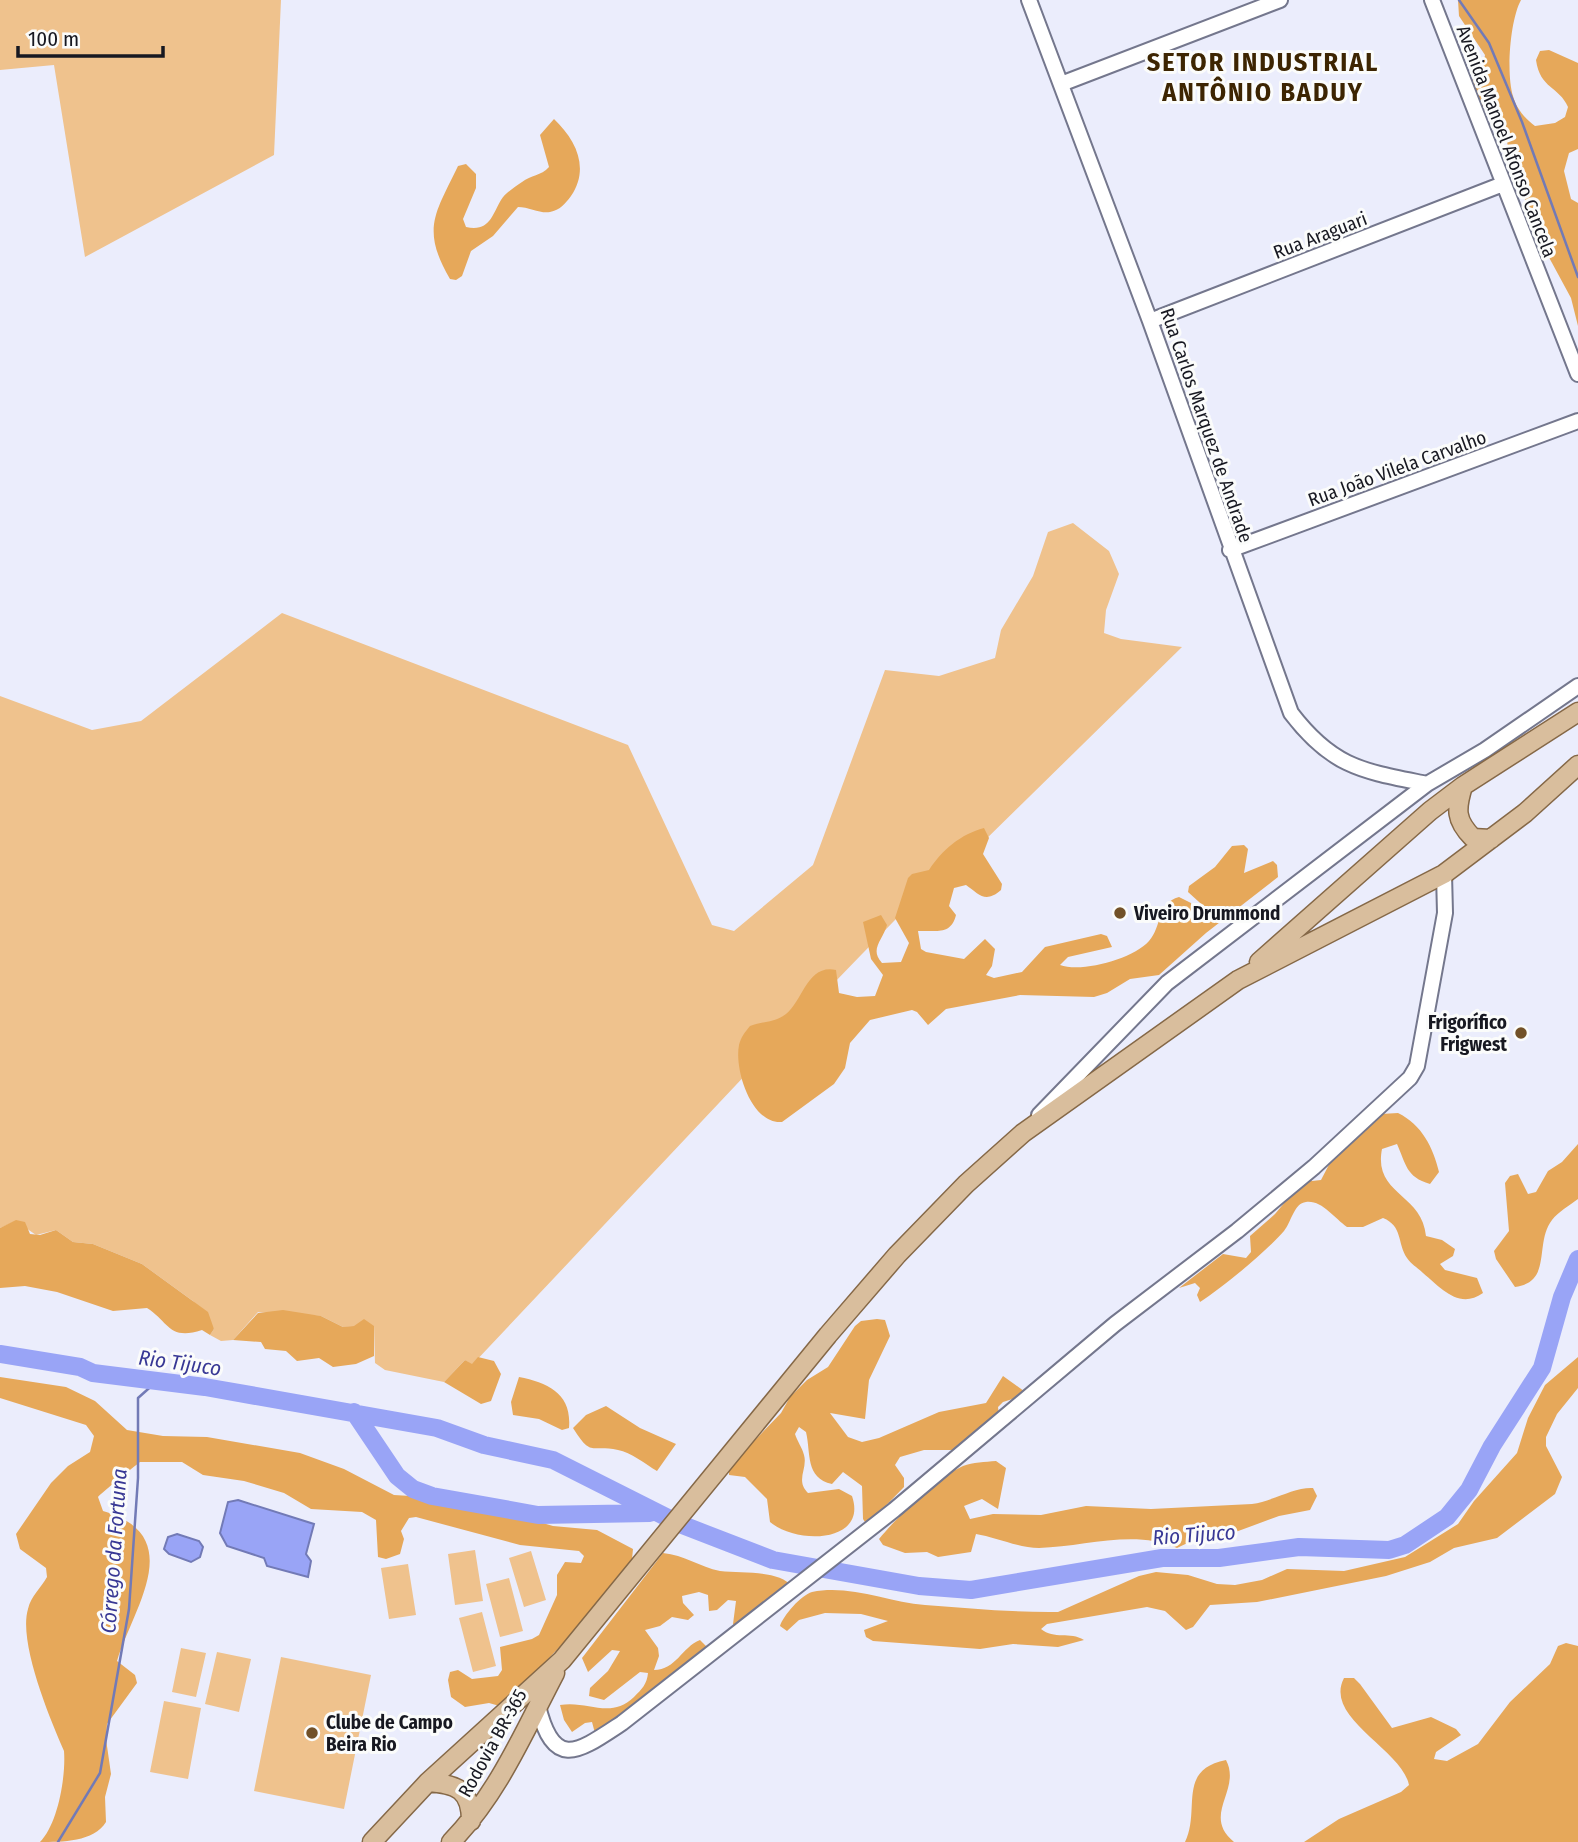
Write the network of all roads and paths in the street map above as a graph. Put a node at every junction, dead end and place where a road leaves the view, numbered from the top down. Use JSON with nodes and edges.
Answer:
{"nodes":[{"id":1,"x":1029,"y":0,"type":"edge"},
{"id":2,"x":1280,"y":0,"type":"edge"},
{"id":3,"x":1432,"y":0,"type":"edge"},
{"id":4,"x":1061,"y":84,"type":"junction"},
{"id":5,"x":1503,"y":184,"type":"junction"},
{"id":6,"x":1150,"y":321,"type":"junction"},
{"id":7,"x":1578,"y":374,"type":"edge"},
{"id":8,"x":1578,"y":421,"type":"edge"},
{"id":9,"x":1230,"y":550,"type":"junction"},
{"id":10,"x":1578,"y":686,"type":"edge"},
{"id":11,"x":1578,"y":712,"type":"edge"},
{"id":12,"x":1578,"y":765,"type":"edge"},
{"id":13,"x":1427,"y":784,"type":"junction"},
{"id":14,"x":1463,"y":786,"type":"junction"},
{"id":15,"x":1491,"y":839,"type":"junction"},
{"id":16,"x":1444,"y":874,"type":"junction"},
{"id":17,"x":1238,"y":980,"type":"junction"},
{"id":18,"x":1023,"y":1133,"type":"junction"},
{"id":19,"x":562,"y":1660,"type":"junction"},
{"id":20,"x":538,"y":1706,"type":"junction"},
{"id":21,"x":428,"y":1782,"type":"junction"},
{"id":22,"x":471,"y":1821,"type":"junction"},
{"id":23,"x":372,"y":1842,"type":"edge"},
{"id":24,"x":451,"y":1842,"type":"edge"}],
"edges":[{"from":1,"to":4,"type":"street","name":"Rua Carlos Marquez de Andrade"},
{"from":2,"to":4,"type":"street"},
{"from":3,"to":5,"type":"street","name":"Avenida Manoel Afonso Cancela"},
{"from":4,"to":6,"type":"street","name":"Rua Carlos Marquez de Andrade"},
{"from":5,"to":6,"type":"street","name":"Rua Araguari"},
{"from":5,"to":7,"type":"street","name":"Avenida Manoel Afonso Cancela"},
{"from":6,"to":9,"type":"street","name":"Rua Carlos Marquez de Andrade"},
{"from":8,"to":9,"type":"street","name":"Rua João Vilela Carvalho"},
{"from":9,"to":13,"type":"street","name":"Rua Carlos Marquez de Andrade"},
{"from":10,"to":13,"type":"street"},
{"from":11,"to":14,"type":"main road"},
{"from":12,"to":15,"type":"main road"},
{"from":13,"to":18,"type":"street"},
{"from":14,"to":15,"type":"main road"},
{"from":14,"to":17,"type":"main road"},
{"from":15,"to":16,"type":"main road"},
{"from":16,"to":17,"type":"main road"},
{"from":16,"to":20,"type":"street"},
{"from":17,"to":18,"type":"main road","name":"Rodovia BR-365"},
{"from":18,"to":19,"type":"main road","name":"Rodovia BR-365"},
{"from":19,"to":20,"type":"main road","name":"Rodovia BR-365"},
{"from":19,"to":21,"type":"main road","name":"Rodovia BR-365"},
{"from":20,"to":22,"type":"main road","name":"Rodovia BR-365"},
{"from":21,"to":22,"type":"main road"},
{"from":21,"to":23,"type":"main road","name":"Rodovia BR-365"},
{"from":22,"to":24,"type":"main road","name":"Rodovia BR-365"}]}
